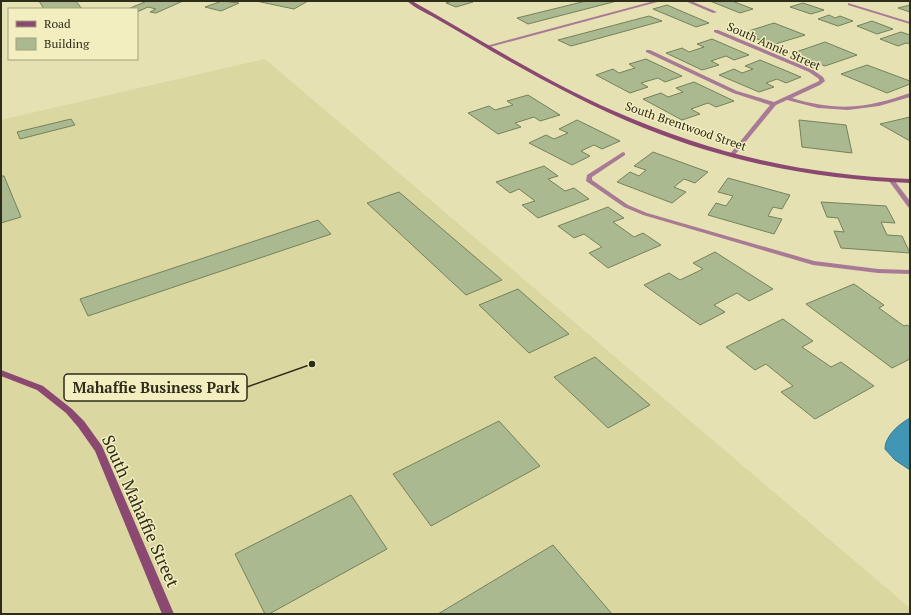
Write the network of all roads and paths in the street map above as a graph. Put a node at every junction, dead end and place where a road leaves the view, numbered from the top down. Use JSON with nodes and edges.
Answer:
{"nodes":[{"id":1,"x":409,"y":1,"type":"edge"},
{"id":2,"x":659,"y":1,"type":"edge"},
{"id":3,"x":687,"y":1,"type":"edge"},
{"id":4,"x":850,"y":4,"type":"dead end"},
{"id":5,"x":715,"y":12,"type":"dead end"},
{"id":6,"x":910,"y":23,"type":"edge"},
{"id":7,"x":716,"y":31,"type":"dead end"},
{"id":8,"x":488,"y":46,"type":"junction"},
{"id":9,"x":648,"y":51,"type":"dead end"},
{"id":10,"x":910,"y":95,"type":"edge"},
{"id":11,"x":786,"y":98,"type":"junction"},
{"id":12,"x":774,"y":104,"type":"junction"},
{"id":13,"x":623,"y":154,"type":"dead end"},
{"id":14,"x":732,"y":155,"type":"junction"},
{"id":15,"x":892,"y":181,"type":"junction"},
{"id":16,"x":910,"y":181,"type":"edge"},
{"id":17,"x":910,"y":206,"type":"edge"},
{"id":18,"x":910,"y":272,"type":"edge"},
{"id":19,"x":1,"y":373,"type":"edge"},
{"id":20,"x":168,"y":614,"type":"edge"}],
"edges":[{"from":1,"to":8,"type":"street","name":"South Brentwood Street"},
{"from":2,"to":8,"type":"street"},
{"from":3,"to":5,"type":"street"},
{"from":4,"to":6,"type":"street"},
{"from":7,"to":11,"type":"street","name":"South Annie Street"},
{"from":8,"to":14,"type":"street","name":"South Brentwood Street"},
{"from":9,"to":12,"type":"street"},
{"from":10,"to":11,"type":"street"},
{"from":11,"to":12,"type":"street","name":"South Annie Street"},
{"from":12,"to":14,"type":"street","name":"South Annie Street"},
{"from":13,"to":18,"type":"street"},
{"from":14,"to":15,"type":"street","name":"South Brentwood Street"},
{"from":15,"to":16,"type":"street","name":"South Brentwood Street"},
{"from":15,"to":17,"type":"street"},
{"from":19,"to":20,"type":"street","name":"South Mahaffie Street"}]}
